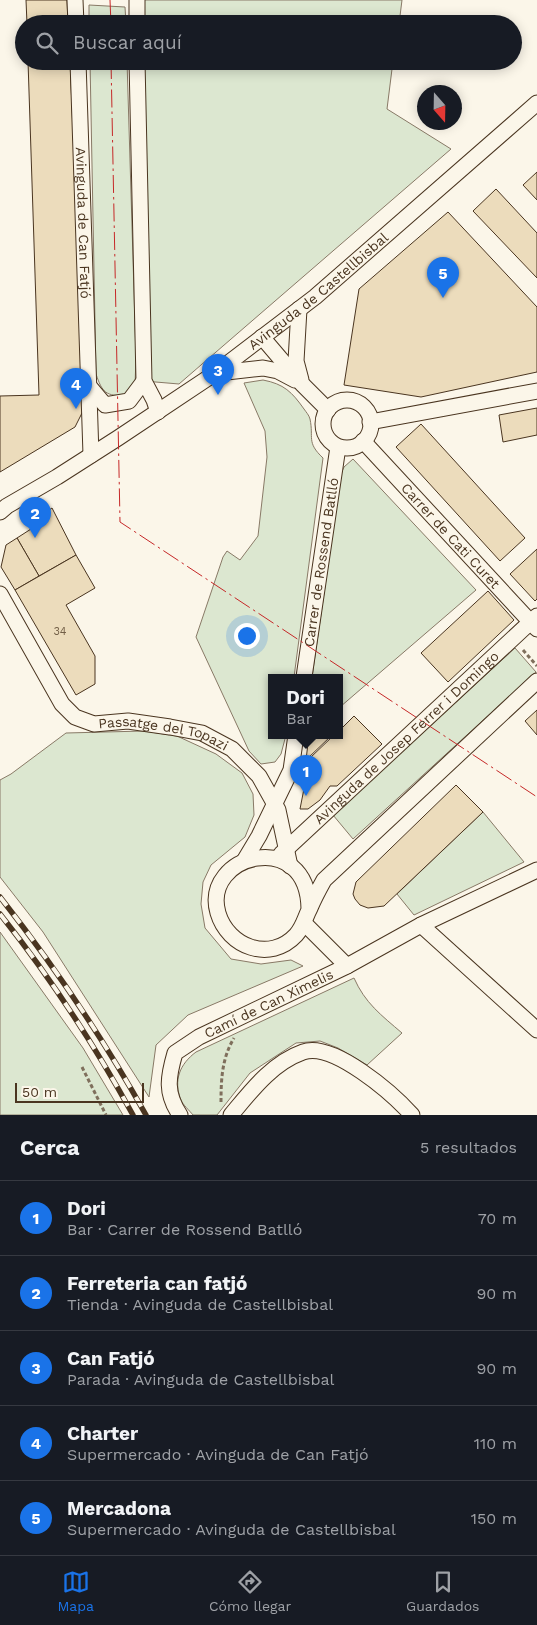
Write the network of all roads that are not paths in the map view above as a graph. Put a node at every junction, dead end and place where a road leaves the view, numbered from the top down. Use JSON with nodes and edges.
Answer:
{"nodes":[{"id":1,"x":75,"y":0,"type":"edge"},
{"id":2,"x":136,"y":0,"type":"edge"},
{"id":3,"x":76,"y":15,"type":"edge"},
{"id":4,"x":137,"y":15,"type":"edge"},
{"id":5,"x":78,"y":70,"type":"edge"},
{"id":6,"x":137,"y":70,"type":"edge"},
{"id":7,"x":537,"y":103,"type":"edge"},
{"id":8,"x":299,"y":309,"type":"junction"},
{"id":9,"x":262,"y":337,"type":"junction"},
{"id":10,"x":214,"y":374,"type":"junction"},
{"id":11,"x":144,"y":381,"type":"junction"},
{"id":12,"x":302,"y":384,"type":"junction"},
{"id":13,"x":89,"y":386,"type":"junction"},
{"id":14,"x":537,"y":391,"type":"edge"},
{"id":15,"x":328,"y":410,"type":"junction"},
{"id":16,"x":158,"y":412,"type":"junction"},
{"id":17,"x":370,"y":422,"type":"junction"},
{"id":18,"x":363,"y":442,"type":"junction"},
{"id":19,"x":338,"y":447,"type":"junction"},
{"id":20,"x":91,"y":455,"type":"junction"},
{"id":21,"x":2,"y":508,"type":"edge"},
{"id":22,"x":0,"y":594,"type":"edge"},
{"id":23,"x":535,"y":622,"type":"edge"},
{"id":24,"x":304,"y":674,"type":"edge"},
{"id":25,"x":537,"y":681,"type":"edge"},
{"id":26,"x":295,"y":739,"type":"edge"},
{"id":27,"x":291,"y":770,"type":"junction"},
{"id":28,"x":259,"y":776,"type":"junction"},
{"id":29,"x":274,"y":802,"type":"junction"},
{"id":30,"x":282,"y":854,"type":"junction"},
{"id":31,"x":244,"y":861,"type":"junction"},
{"id":32,"x":537,"y":870,"type":"edge"},
{"id":33,"x":307,"y":916,"type":"junction"},
{"id":34,"x":421,"y":925,"type":"junction"},
{"id":35,"x":347,"y":966,"type":"junction"},
{"id":36,"x":537,"y":1030,"type":"edge"},
{"id":37,"x":227,"y":1112,"type":"edge"},
{"id":38,"x":180,"y":1115,"type":"edge"},
{"id":39,"x":412,"y":1115,"type":"edge"}],
"edges":[{"from":1,"to":3,"type":"street"},
{"from":2,"to":4,"type":"street"},
{"from":5,"to":13,"type":"street","name":"Avinguda de Can Fatjó"},
{"from":6,"to":11,"type":"street"},
{"from":7,"to":8,"type":"street","name":"Avinguda de Castellbisbal"},
{"from":8,"to":9,"type":"street","name":"Avinguda de Castellbisbal"},
{"from":8,"to":12,"type":"street"},
{"from":9,"to":10,"type":"street","name":"Avinguda de Castellbisbal"},
{"from":9,"to":12,"type":"street"},
{"from":10,"to":12,"type":"street"},
{"from":10,"to":16,"type":"street","name":"Avinguda de Castellbisbal"},
{"from":11,"to":13,"type":"street"},
{"from":11,"to":16,"type":"street"},
{"from":12,"to":15,"type":"street"},
{"from":13,"to":20,"type":"street","name":"Avinguda de Can Fatjó"},
{"from":14,"to":17,"type":"street"},
{"from":15,"to":17,"type":"street"},
{"from":15,"to":19,"type":"street"},
{"from":16,"to":20,"type":"street","name":"Avinguda de Castellbisbal"},
{"from":17,"to":18,"type":"street"},
{"from":18,"to":19,"type":"street"},
{"from":18,"to":23,"type":"street","name":"Carrer de Cati Curet"},
{"from":19,"to":24,"type":"street","name":"Carrer de Rossend Batlló"},
{"from":20,"to":21,"type":"street","name":"Avinguda de Castellbisbal"},
{"from":22,"to":28,"type":"street","name":"Passatge del Topazi"},
{"from":23,"to":30,"type":"street","name":"Avinguda de Josep Ferrer i Domingo"},
{"from":25,"to":33,"type":"street"},
{"from":26,"to":27,"type":"street"},
{"from":27,"to":28,"type":"street"},
{"from":27,"to":29,"type":"street"},
{"from":28,"to":29,"type":"street","name":"Passatge del Topazi"},
{"from":29,"to":30,"type":"street","name":"Passatge del Topazi"},
{"from":29,"to":31,"type":"street"},
{"from":30,"to":31,"type":"street"},
{"from":30,"to":33,"type":"street"},
{"from":31,"to":33,"type":"street"},
{"from":32,"to":34,"type":"street","name":"Camí de Can Ximelis"},
{"from":33,"to":35,"type":"street"},
{"from":34,"to":35,"type":"street","name":"Camí de Can Ximelis"},
{"from":34,"to":36,"type":"street"},
{"from":35,"to":38,"type":"street","name":"Camí de Can Ximelis"},
{"from":37,"to":39,"type":"street"}]}
